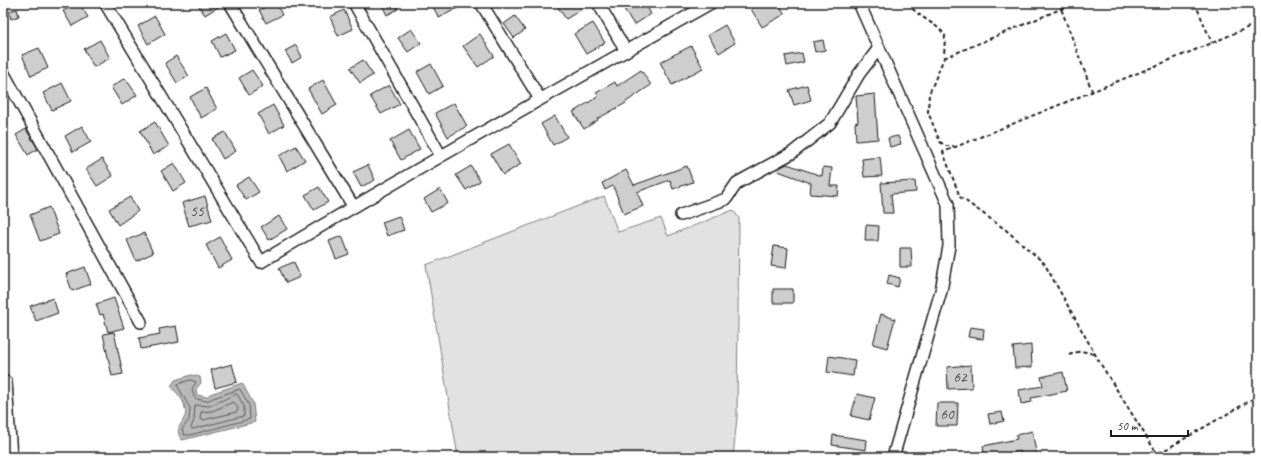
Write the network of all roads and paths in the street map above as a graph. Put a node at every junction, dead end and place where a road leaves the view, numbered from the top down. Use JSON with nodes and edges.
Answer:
{"nodes":[{"id":1,"x":105,"y":3,"type":"edge"},
{"id":2,"x":230,"y":3,"type":"edge"},
{"id":3,"x":354,"y":3,"type":"edge"},
{"id":4,"x":481,"y":3,"type":"edge"},
{"id":5,"x":598,"y":3,"type":"edge"},
{"id":6,"x":711,"y":3,"type":"edge"},
{"id":7,"x":859,"y":3,"type":"edge"},
{"id":8,"x":908,"y":3,"type":"edge"},
{"id":9,"x":1059,"y":3,"type":"edge"},
{"id":10,"x":1075,"y":3,"type":"edge"},
{"id":11,"x":1195,"y":3,"type":"edge"},
{"id":12,"x":1061,"y":9,"type":"junction"},
{"id":13,"x":1258,"y":23,"type":"edge"},
{"id":14,"x":1212,"y":43,"type":"junction"},
{"id":15,"x":879,"y":48,"type":"junction"},
{"id":16,"x":626,"y":51,"type":"junction"},
{"id":17,"x":944,"y":58,"type":"junction"},
{"id":18,"x":3,"y":72,"type":"edge"},
{"id":19,"x":1092,"y":91,"type":"junction"},
{"id":20,"x":540,"y":99,"type":"junction"},
{"id":21,"x":955,"y":147,"type":"junction"},
{"id":22,"x":441,"y":156,"type":"junction"},
{"id":23,"x":353,"y":206,"type":"junction"},
{"id":24,"x":681,"y":215,"type":"dead end"},
{"id":25,"x":141,"y":322,"type":"dead end"},
{"id":26,"x":1069,"y":355,"type":"dead end"},
{"id":27,"x":1095,"y":355,"type":"junction"},
{"id":28,"x":6,"y":382,"type":"dead end"},
{"id":29,"x":1258,"y":396,"type":"edge"},
{"id":30,"x":1157,"y":454,"type":"junction"},
{"id":31,"x":11,"y":457,"type":"edge"},
{"id":32,"x":893,"y":457,"type":"edge"},
{"id":33,"x":1153,"y":457,"type":"edge"},
{"id":34,"x":1159,"y":457,"type":"edge"}],
"edges":[{"from":1,"to":23,"type":"street"},
{"from":2,"to":23,"type":"street"},
{"from":3,"to":22,"type":"street"},
{"from":4,"to":20,"type":"street"},
{"from":5,"to":16,"type":"street"},
{"from":6,"to":16,"type":"street"},
{"from":7,"to":15,"type":"street"},
{"from":8,"to":17,"type":"path"},
{"from":9,"to":12,"type":"path"},
{"from":10,"to":12,"type":"path"},
{"from":11,"to":14,"type":"path"},
{"from":12,"to":17,"type":"path"},
{"from":12,"to":19,"type":"path"},
{"from":13,"to":14,"type":"path"},
{"from":14,"to":19,"type":"path"},
{"from":15,"to":24,"type":"street"},
{"from":15,"to":32,"type":"street"},
{"from":16,"to":20,"type":"street"},
{"from":17,"to":21,"type":"path"},
{"from":18,"to":25,"type":"street"},
{"from":19,"to":21,"type":"path"},
{"from":20,"to":22,"type":"street"},
{"from":21,"to":27,"type":"path"},
{"from":22,"to":23,"type":"street"},
{"from":26,"to":27,"type":"path"},
{"from":27,"to":30,"type":"path"},
{"from":28,"to":31,"type":"street"},
{"from":29,"to":30,"type":"path"},
{"from":30,"to":33,"type":"path"},
{"from":30,"to":34,"type":"path"}]}
